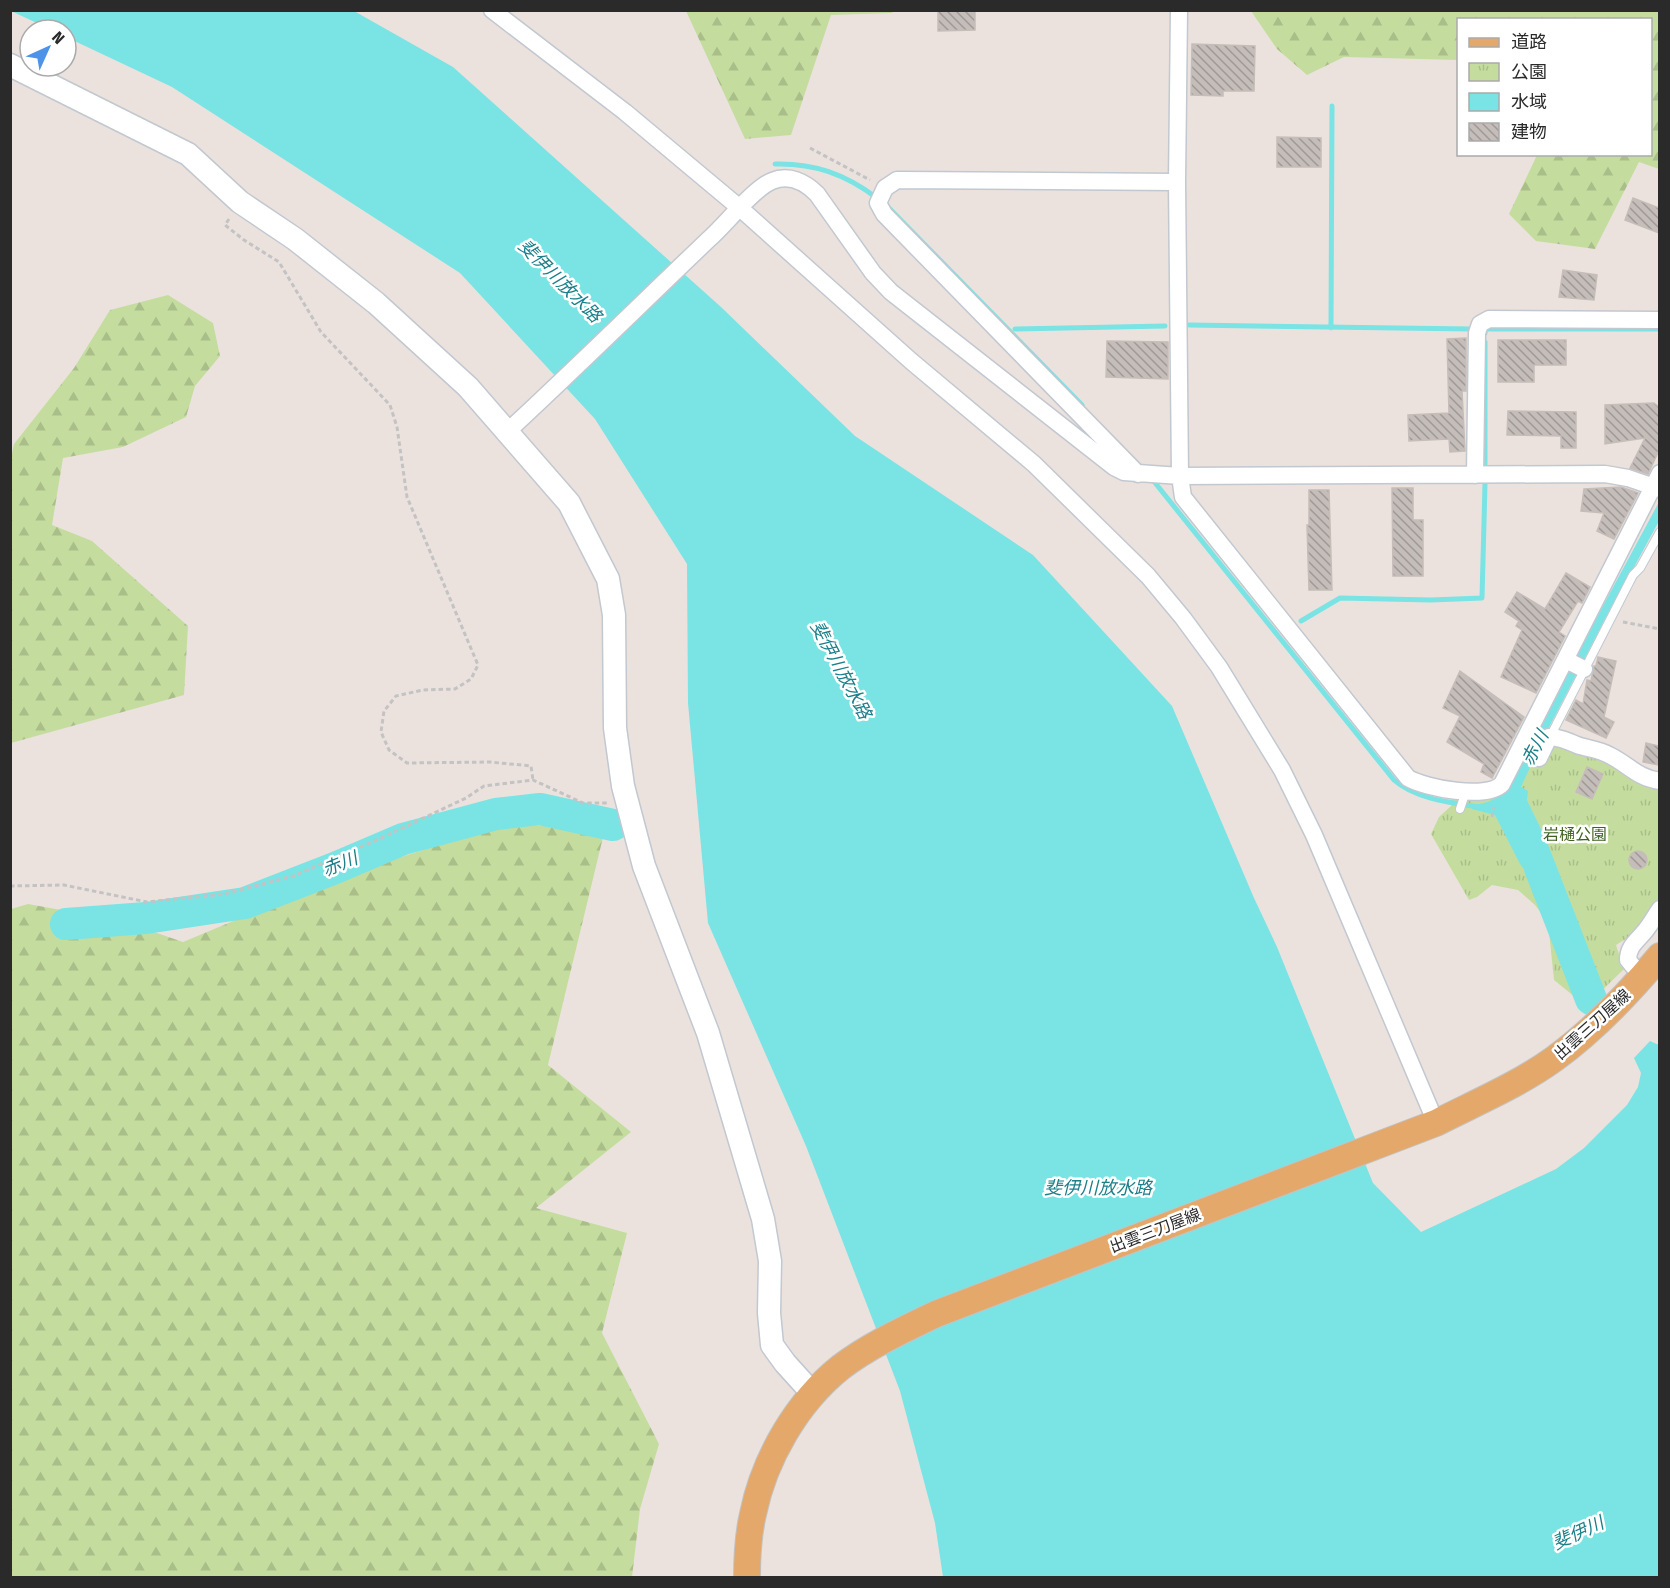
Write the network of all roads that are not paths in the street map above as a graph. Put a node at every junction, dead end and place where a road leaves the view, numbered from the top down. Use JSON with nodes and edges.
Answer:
{"nodes":[{"id":1,"x":492,"y":10,"type":"edge"},
{"id":2,"x":1179,"y":10,"type":"edge"},
{"id":3,"x":10,"y":65,"type":"edge"},
{"id":4,"x":1177,"y":182,"type":"junction"},
{"id":5,"x":741,"y":208,"type":"junction"},
{"id":6,"x":1659,"y":320,"type":"edge"},
{"id":7,"x":508,"y":431,"type":"junction"},
{"id":8,"x":1145,"y":475,"type":"junction"},
{"id":9,"x":1476,"y":475,"type":"junction"},
{"id":10,"x":1180,"y":476,"type":"junction"},
{"id":11,"x":1657,"y":483,"type":"edge"},
{"id":12,"x":1659,"y":532,"type":"edge"},
{"id":13,"x":1575,"y":665,"type":"junction"},
{"id":14,"x":1549,"y":738,"type":"junction"},
{"id":15,"x":1527,"y":753,"type":"junction"},
{"id":16,"x":1659,"y":781,"type":"edge"},
{"id":17,"x":1659,"y":909,"type":"edge"},
{"id":18,"x":1659,"y":956,"type":"edge"},
{"id":19,"x":1642,"y":977,"type":"junction"},
{"id":20,"x":1436,"y":1123,"type":"junction"},
{"id":21,"x":813,"y":1394,"type":"junction"},
{"id":22,"x":747,"y":1578,"type":"edge"}],
"edges":[{"from":1,"to":5,"type":"street"},
{"from":2,"to":4,"type":"street"},
{"from":3,"to":7,"type":"street"},
{"from":4,"to":8,"type":"street"},
{"from":4,"to":10,"type":"street"},
{"from":5,"to":7,"type":"street"},
{"from":5,"to":8,"type":"street"},
{"from":5,"to":20,"type":"street"},
{"from":6,"to":9,"type":"street"},
{"from":7,"to":21,"type":"street"},
{"from":8,"to":10,"type":"street"},
{"from":9,"to":10,"type":"street"},
{"from":9,"to":11,"type":"street"},
{"from":10,"to":15,"type":"street"},
{"from":11,"to":13,"type":"street"},
{"from":12,"to":13,"type":"lane"},
{"from":13,"to":14,"type":"lane"},
{"from":13,"to":15,"type":"street"},
{"from":14,"to":15,"type":"street"},
{"from":14,"to":16,"type":"street"},
{"from":17,"to":19,"type":"street"},
{"from":18,"to":19,"type":"main road","name":"出雲三刀屋線"},
{"from":19,"to":20,"type":"main road","name":"出雲三刀屋線"},
{"from":20,"to":21,"type":"main road","name":"出雲三刀屋線"},
{"from":21,"to":22,"type":"main road","name":"出雲三刀屋線"}]}
